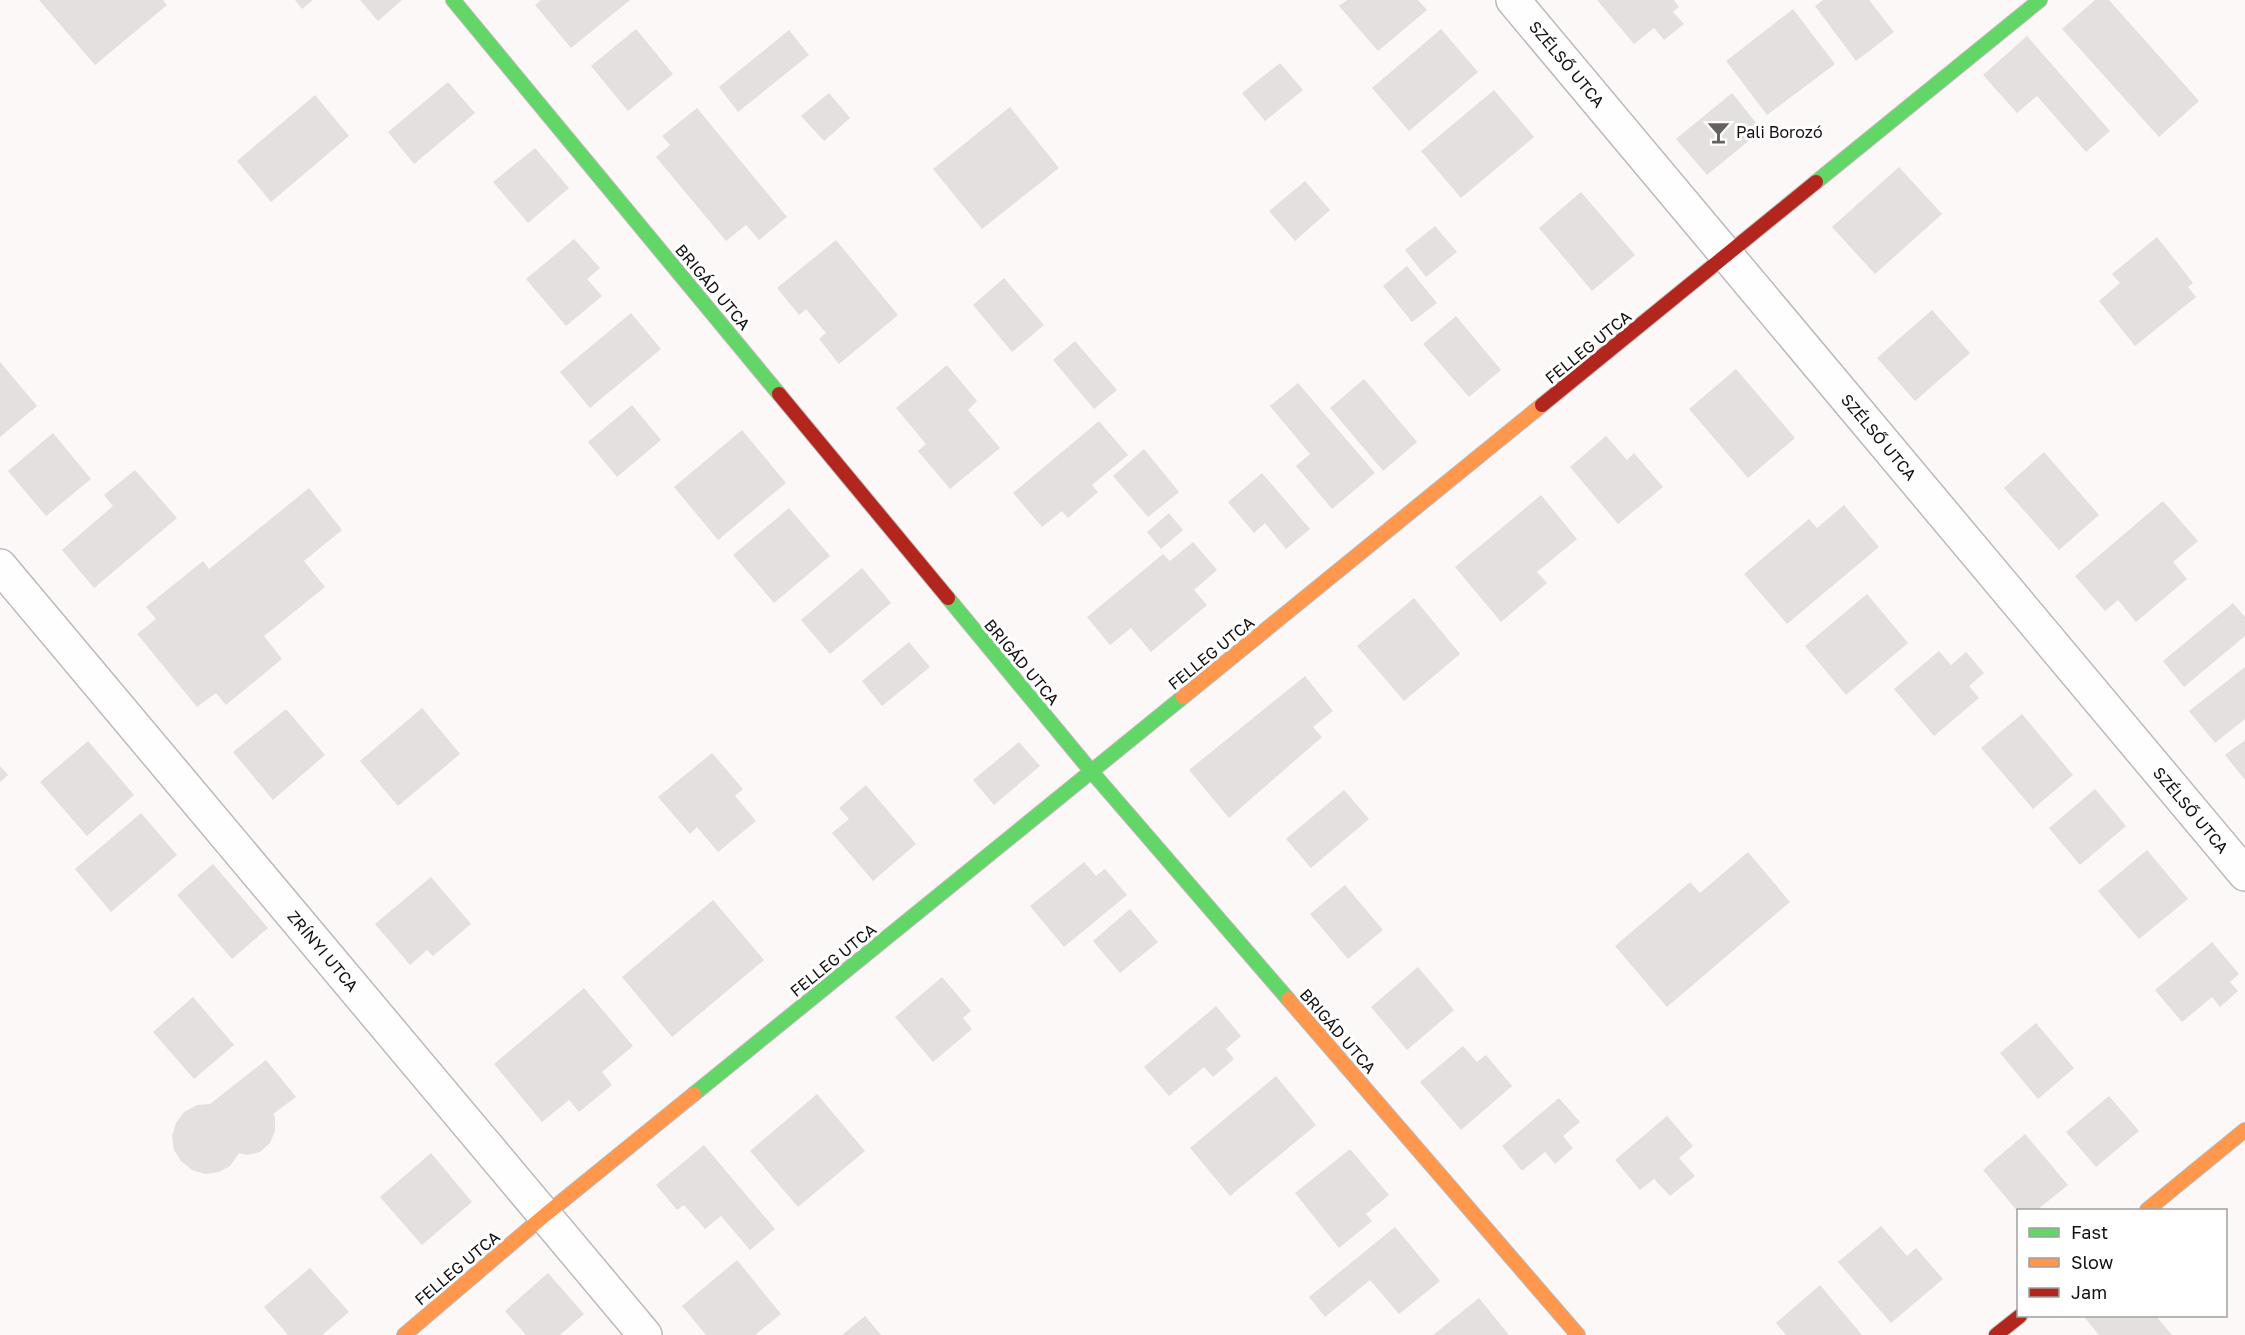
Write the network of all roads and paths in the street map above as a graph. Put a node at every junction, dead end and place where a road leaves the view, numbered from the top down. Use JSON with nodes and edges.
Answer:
{"nodes":[{"id":1,"x":453,"y":0,"type":"edge"},
{"id":2,"x":1514,"y":0,"type":"edge"},
{"id":3,"x":2040,"y":0,"type":"edge"},
{"id":4,"x":1727,"y":256,"type":"junction"},
{"id":5,"x":0,"y":566,"type":"edge"},
{"id":6,"x":1091,"y":771,"type":"junction"},
{"id":7,"x":2245,"y":874,"type":"edge"},
{"id":8,"x":2245,"y":1130,"type":"edge"},
{"id":9,"x":2148,"y":1209,"type":"edge"},
{"id":10,"x":545,"y":1215,"type":"junction"},
{"id":11,"x":2019,"y":1317,"type":"edge"},
{"id":12,"x":404,"y":1335,"type":"edge"},
{"id":13,"x":645,"y":1335,"type":"edge"},
{"id":14,"x":1578,"y":1335,"type":"edge"},
{"id":15,"x":1996,"y":1335,"type":"edge"}],
"edges":[{"from":1,"to":6,"type":"street","name":"BRIGÁD UTCA"},
{"from":2,"to":4,"type":"street","name":"SZÉLSŐ UTCA"},
{"from":3,"to":4,"type":"street","name":"FELLEG UTCA"},
{"from":4,"to":6,"type":"street","name":"FELLEG UTCA"},
{"from":4,"to":7,"type":"street","name":"SZÉLSŐ UTCA"},
{"from":5,"to":10,"type":"street","name":"ZRÍNYI UTCA"},
{"from":6,"to":10,"type":"street","name":"FELLEG UTCA"},
{"from":6,"to":14,"type":"street","name":"BRIGÁD UTCA"},
{"from":8,"to":9,"type":"street"},
{"from":10,"to":12,"type":"street","name":"FELLEG UTCA"},
{"from":10,"to":13,"type":"street","name":"ZRÍNYI UTCA"},
{"from":11,"to":15,"type":"street"}]}
